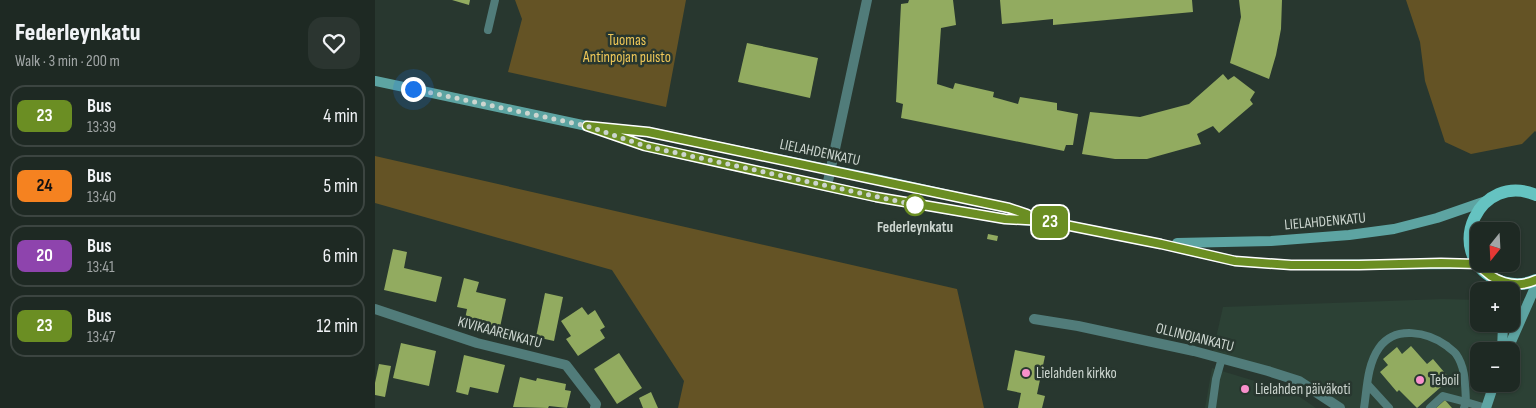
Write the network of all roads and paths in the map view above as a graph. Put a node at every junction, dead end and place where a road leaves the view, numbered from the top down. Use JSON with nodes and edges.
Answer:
{"nodes":[{"id":1,"x":495,"y":0,"type":"edge"},
{"id":2,"x":867,"y":0,"type":"edge"},
{"id":3,"x":488,"y":30,"type":"dead end"},
{"id":4,"x":375,"y":80,"type":"edge"},
{"id":5,"x":587,"y":126,"type":"junction"},
{"id":6,"x":830,"y":170,"type":"junction"},
{"id":7,"x":827,"y":186,"type":"junction"},
{"id":8,"x":1536,"y":194,"type":"edge"},
{"id":9,"x":1486,"y":201,"type":"junction"},
{"id":10,"x":1045,"y":221,"type":"junction"},
{"id":11,"x":1472,"y":222,"type":"edge"},
{"id":12,"x":1161,"y":244,"type":"junction"},
{"id":13,"x":1470,"y":264,"type":"edge"},
{"id":14,"x":1486,"y":272,"type":"edge"},
{"id":15,"x":1491,"y":277,"type":"junction"},
{"id":16,"x":1536,"y":280,"type":"edge"},
{"id":17,"x":1492,"y":282,"type":"edge"},
{"id":18,"x":1536,"y":285,"type":"edge"},
{"id":19,"x":375,"y":309,"type":"edge"},
{"id":20,"x":1034,"y":319,"type":"dead end"},
{"id":21,"x":1511,"y":342,"type":"edge"},
{"id":22,"x":1222,"y":358,"type":"junction"},
{"id":23,"x":1368,"y":385,"type":"junction"},
{"id":24,"x":1491,"y":392,"type":"edge"},
{"id":25,"x":1465,"y":405,"type":"edge"},
{"id":26,"x":595,"y":408,"type":"edge"},
{"id":27,"x":1212,"y":408,"type":"edge"},
{"id":28,"x":1340,"y":408,"type":"edge"},
{"id":29,"x":1364,"y":408,"type":"edge"},
{"id":30,"x":1389,"y":408,"type":"edge"},
{"id":31,"x":1430,"y":408,"type":"edge"},
{"id":32,"x":1486,"y":408,"type":"edge"}],
"edges":[{"from":1,"to":3,"type":"lane"},
{"from":2,"to":6,"type":"street"},
{"from":4,"to":5,"type":"main road","name":"LIELAHDENKATU"},
{"from":5,"to":6,"type":"main road","name":"LIELAHDENKATU"},
{"from":5,"to":7,"type":"main road","name":"LIELAHDENKATU"},
{"from":6,"to":7,"type":"street"},
{"from":6,"to":10,"type":"main road","name":"LIELAHDENKATU"},
{"from":7,"to":10,"type":"main road","name":"LIELAHDENKATU"},
{"from":8,"to":9,"type":"main road"},
{"from":9,"to":11,"type":"main road"},
{"from":9,"to":12,"type":"main road","name":"LIELAHDENKATU"},
{"from":10,"to":12,"type":"main road","name":"LIELAHDENKATU"},
{"from":12,"to":13,"type":"main road","name":"LIELAHDENKATU"},
{"from":14,"to":15,"type":"main road"},
{"from":15,"to":16,"type":"main road"},
{"from":15,"to":17,"type":"main road"},
{"from":18,"to":21,"type":"main road"},
{"from":19,"to":26,"type":"street","name":"KIVIKAARENKATU"},
{"from":20,"to":22,"type":"street","name":"OLLINOJANKATU"},
{"from":22,"to":27,"type":"lane"},
{"from":22,"to":28,"type":"street","name":"OLLINOJANKATU"},
{"from":23,"to":25,"type":"lane"},
{"from":23,"to":29,"type":"lane"},
{"from":23,"to":30,"type":"lane"},
{"from":24,"to":32,"type":"main road"},
{"from":25,"to":31,"type":"lane"},
{"from":25,"to":32,"type":"lane"}]}
